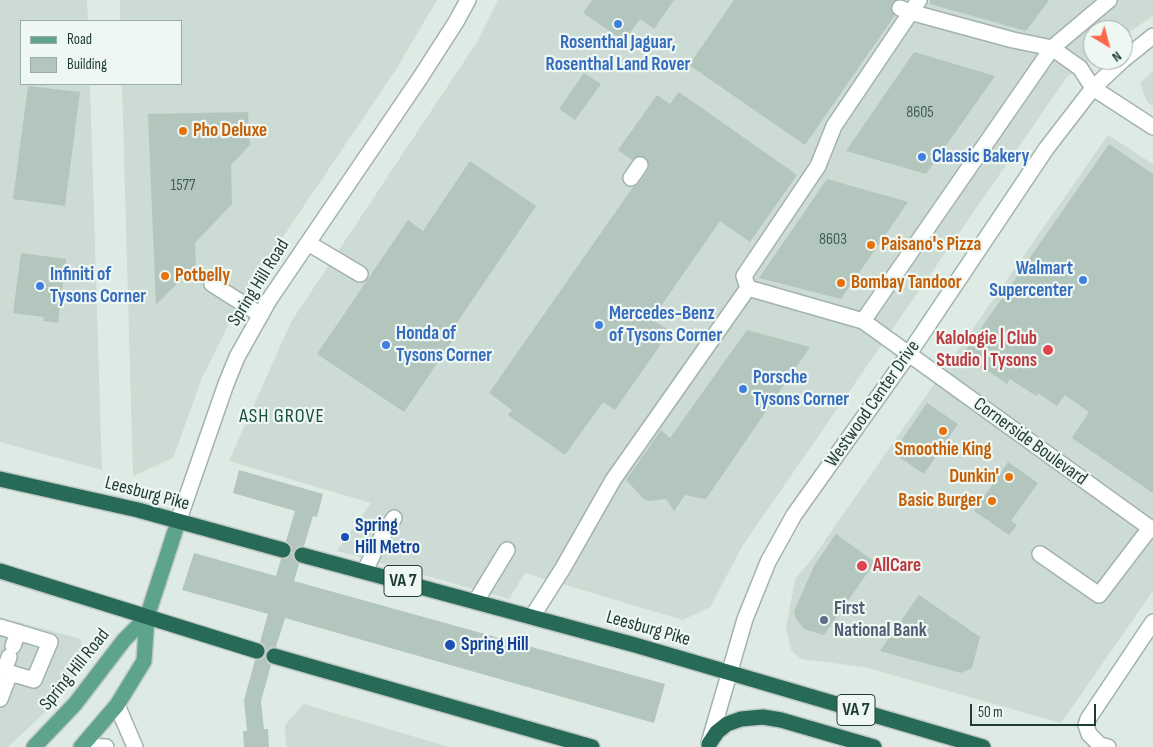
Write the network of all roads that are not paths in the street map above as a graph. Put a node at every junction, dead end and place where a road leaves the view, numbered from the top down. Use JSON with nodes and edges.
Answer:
{"nodes":[{"id":1,"x":468,"y":0,"type":"edge"},
{"id":2,"x":1109,"y":0,"type":"edge"},
{"id":3,"x":910,"y":7,"type":"edge"},
{"id":4,"x":1153,"y":36,"type":"edge"},
{"id":5,"x":1052,"y":48,"type":"junction"},
{"id":6,"x":1133,"y":52,"type":"edge"},
{"id":7,"x":1112,"y":70,"type":"edge"},
{"id":8,"x":1093,"y":88,"type":"junction"},
{"id":9,"x":1153,"y":127,"type":"edge"},
{"id":10,"x":640,"y":165,"type":"dead end"},
{"id":11,"x":631,"y":178,"type":"dead end"},
{"id":12,"x":308,"y":243,"type":"junction"},
{"id":13,"x":360,"y":274,"type":"dead end"},
{"id":14,"x":212,"y":284,"type":"dead end"},
{"id":15,"x":748,"y":288,"type":"junction"},
{"id":16,"x":261,"y":315,"type":"junction"},
{"id":17,"x":863,"y":321,"type":"junction"},
{"id":18,"x":908,"y":355,"type":"junction"},
{"id":19,"x":0,"y":478,"type":"edge"},
{"id":20,"x":394,"y":518,"type":"dead end"},
{"id":21,"x":178,"y":522,"type":"junction"},
{"id":22,"x":1151,"y":529,"type":"edge"},
{"id":23,"x":284,"y":550,"type":"dead end"},
{"id":24,"x":507,"y":550,"type":"dead end"},
{"id":25,"x":1040,"y":554,"type":"dead end"},
{"id":26,"x":302,"y":555,"type":"dead end"},
{"id":27,"x":0,"y":571,"type":"edge"},
{"id":28,"x":365,"y":571,"type":"junction"},
{"id":29,"x":476,"y":601,"type":"junction"},
{"id":30,"x":147,"y":618,"type":"junction"},
{"id":31,"x":532,"y":618,"type":"junction"},
{"id":32,"x":1153,"y":622,"type":"edge"},
{"id":33,"x":0,"y":627,"type":"edge"},
{"id":34,"x":258,"y":651,"type":"dead end"},
{"id":35,"x":274,"y":656,"type":"dead end"},
{"id":36,"x":9,"y":658,"type":"edge"},
{"id":37,"x":729,"y":672,"type":"junction"},
{"id":38,"x":0,"y":699,"type":"edge"},
{"id":39,"x":117,"y":706,"type":"junction"},
{"id":40,"x":567,"y":743,"type":"edge"},
{"id":41,"x":82,"y":746,"type":"edge"},
{"id":42,"x":708,"y":746,"type":"edge"},
{"id":43,"x":34,"y":747,"type":"edge"},
{"id":44,"x":106,"y":747,"type":"edge"},
{"id":45,"x":136,"y":747,"type":"edge"},
{"id":46,"x":592,"y":747,"type":"edge"},
{"id":47,"x":874,"y":747,"type":"edge"},
{"id":48,"x":982,"y":747,"type":"edge"},
{"id":49,"x":1108,"y":747,"type":"edge"}],
"edges":[{"from":1,"to":12,"type":"street","name":"Spring Hill Road"},
{"from":2,"to":5,"type":"street"},
{"from":3,"to":5,"type":"street"},
{"from":3,"to":15,"type":"street"},
{"from":4,"to":6,"type":"street","name":"Westwood Center Drive"},
{"from":5,"to":8,"type":"street"},
{"from":5,"to":17,"type":"street"},
{"from":7,"to":8,"type":"street","name":"Westwood Center Drive"},
{"from":8,"to":9,"type":"street"},
{"from":8,"to":18,"type":"street","name":"Westwood Center Drive"},
{"from":10,"to":11,"type":"street"},
{"from":12,"to":13,"type":"street"},
{"from":12,"to":16,"type":"street","name":"Spring Hill Road"},
{"from":14,"to":16,"type":"street"},
{"from":15,"to":17,"type":"street"},
{"from":15,"to":31,"type":"street"},
{"from":16,"to":21,"type":"street","name":"Spring Hill Road"},
{"from":17,"to":18,"type":"street","name":"Cornerside Boulevard"},
{"from":18,"to":22,"type":"street","name":"Cornerside Boulevard"},
{"from":18,"to":37,"type":"street","name":"Westwood Center Drive"},
{"from":19,"to":21,"type":"highway","name":"Leesburg Pike"},
{"from":20,"to":28,"type":"street"},
{"from":21,"to":23,"type":"highway","name":"Leesburg Pike"},
{"from":21,"to":30,"type":"main road","name":"Spring Hill Road"},
{"from":22,"to":25,"type":"street"},
{"from":24,"to":29,"type":"street"},
{"from":26,"to":28,"type":"highway","name":"Leesburg Pike","number":"VA 7"},
{"from":27,"to":30,"type":"highway"},
{"from":28,"to":29,"type":"highway","name":"Leesburg Pike","number":"VA 7"},
{"from":29,"to":31,"type":"highway","name":"Leesburg Pike","number":"VA 7"},
{"from":30,"to":34,"type":"highway"},
{"from":30,"to":39,"type":"main road","name":"Spring Hill Road"},
{"from":30,"to":43,"type":"main road","name":"Spring Hill Road"},
{"from":31,"to":37,"type":"highway","name":"Leesburg Pike","number":"VA 7"},
{"from":32,"to":49,"type":"street"},
{"from":33,"to":36,"type":"street"},
{"from":35,"to":40,"type":"highway"},
{"from":36,"to":38,"type":"street"},
{"from":37,"to":42,"type":"street","name":"Westwood Center Drive"},
{"from":37,"to":48,"type":"highway","name":"Leesburg Pike","number":"VA 7"},
{"from":39,"to":41,"type":"main road","name":"Spring Hill Road"},
{"from":39,"to":45,"type":"street"},
{"from":40,"to":46,"type":"highway"},
{"from":41,"to":44,"type":"street"},
{"from":42,"to":47,"type":"highway"}]}
